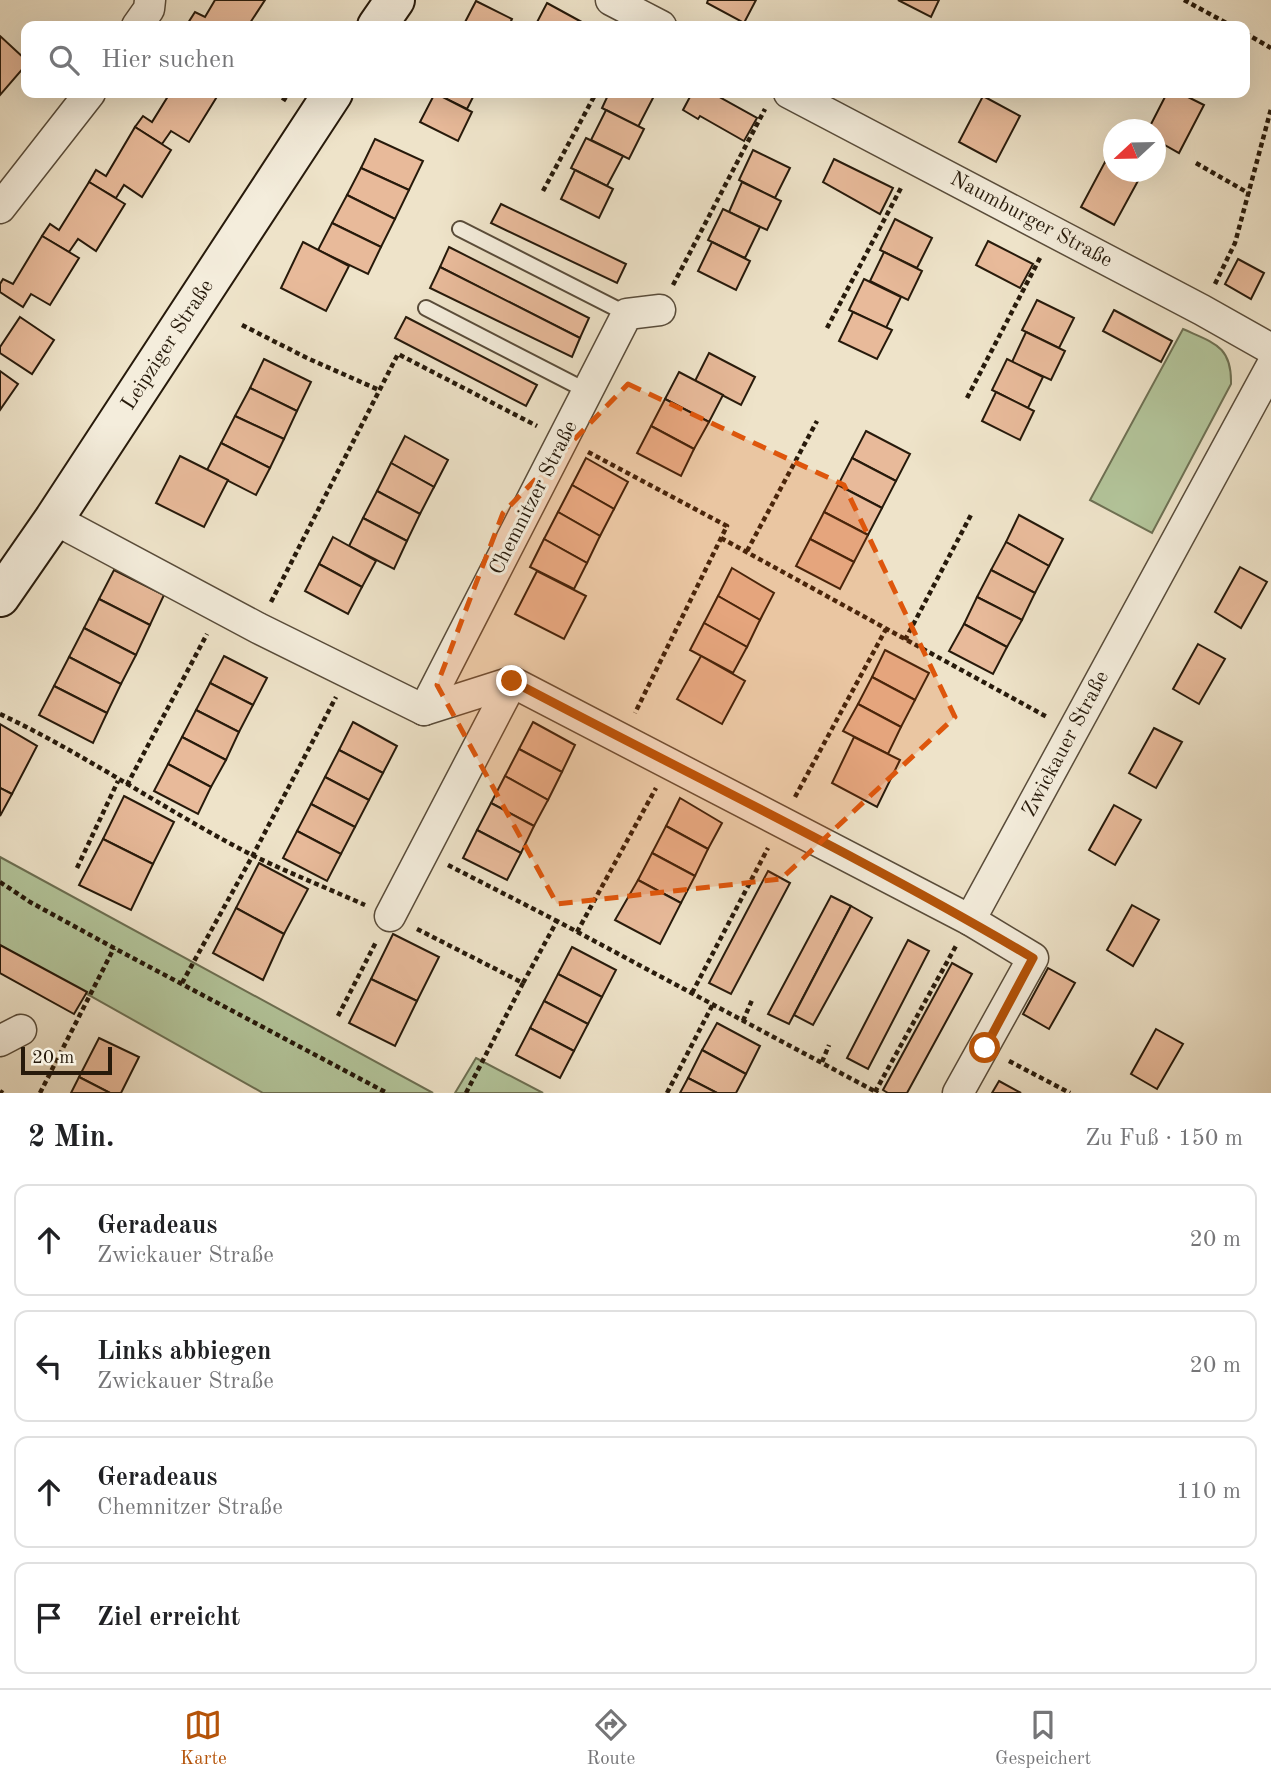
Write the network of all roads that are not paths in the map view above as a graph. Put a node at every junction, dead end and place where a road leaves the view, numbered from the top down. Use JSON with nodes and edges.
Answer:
{"nodes":[{"id":1,"x":150,"y":0,"type":"edge"},
{"id":2,"x":395,"y":0,"type":"edge"},
{"id":3,"x":611,"y":0,"type":"edge"},
{"id":4,"x":141,"y":21,"type":"edge"},
{"id":5,"x":380,"y":21,"type":"edge"},
{"id":6,"x":651,"y":21,"type":"edge"},
{"id":7,"x":86,"y":98,"type":"edge"},
{"id":8,"x":330,"y":98,"type":"edge"},
{"id":9,"x":778,"y":99,"type":"edge"},
{"id":10,"x":0,"y":208,"type":"edge"},
{"id":11,"x":460,"y":229,"type":"dead end"},
{"id":12,"x":426,"y":308,"type":"dead end"},
{"id":13,"x":660,"y":310,"type":"road end"},
{"id":14,"x":627,"y":314,"type":"junction"},
{"id":15,"x":1271,"y":349,"type":"edge"},
{"id":16,"x":1271,"y":367,"type":"edge"},
{"id":17,"x":589,"y":392,"type":"junction"},
{"id":18,"x":54,"y":519,"type":"junction"},
{"id":19,"x":0,"y":597,"type":"edge"},
{"id":20,"x":512,"y":681,"type":"junction"},
{"id":21,"x":424,"y":710,"type":"junction"},
{"id":22,"x":390,"y":916,"type":"road end"},
{"id":23,"x":970,"y":920,"type":"junction"},
{"id":24,"x":958,"y":1093,"type":"edge"}],
"edges":[{"from":1,"to":4,"type":"street"},
{"from":2,"to":5,"type":"main road"},
{"from":3,"to":6,"type":"street"},
{"from":7,"to":10,"type":"street"},
{"from":8,"to":18,"type":"main road","name":"Leipziger Straße"},
{"from":9,"to":15,"type":"street","name":"Naumburger Straße"},
{"from":11,"to":14,"type":"lane"},
{"from":12,"to":17,"type":"lane"},
{"from":13,"to":14,"type":"street"},
{"from":14,"to":17,"type":"street","name":"Chemnitzer Straße"},
{"from":16,"to":23,"type":"street","name":"Zwickauer Straße"},
{"from":17,"to":21,"type":"street","name":"Chemnitzer Straße"},
{"from":18,"to":19,"type":"main road","name":"Leipziger Straße"},
{"from":18,"to":21,"type":"street"},
{"from":20,"to":21,"type":"street"},
{"from":20,"to":22,"type":"street"},
{"from":20,"to":23,"type":"street"},
{"from":23,"to":24,"type":"street"}]}
